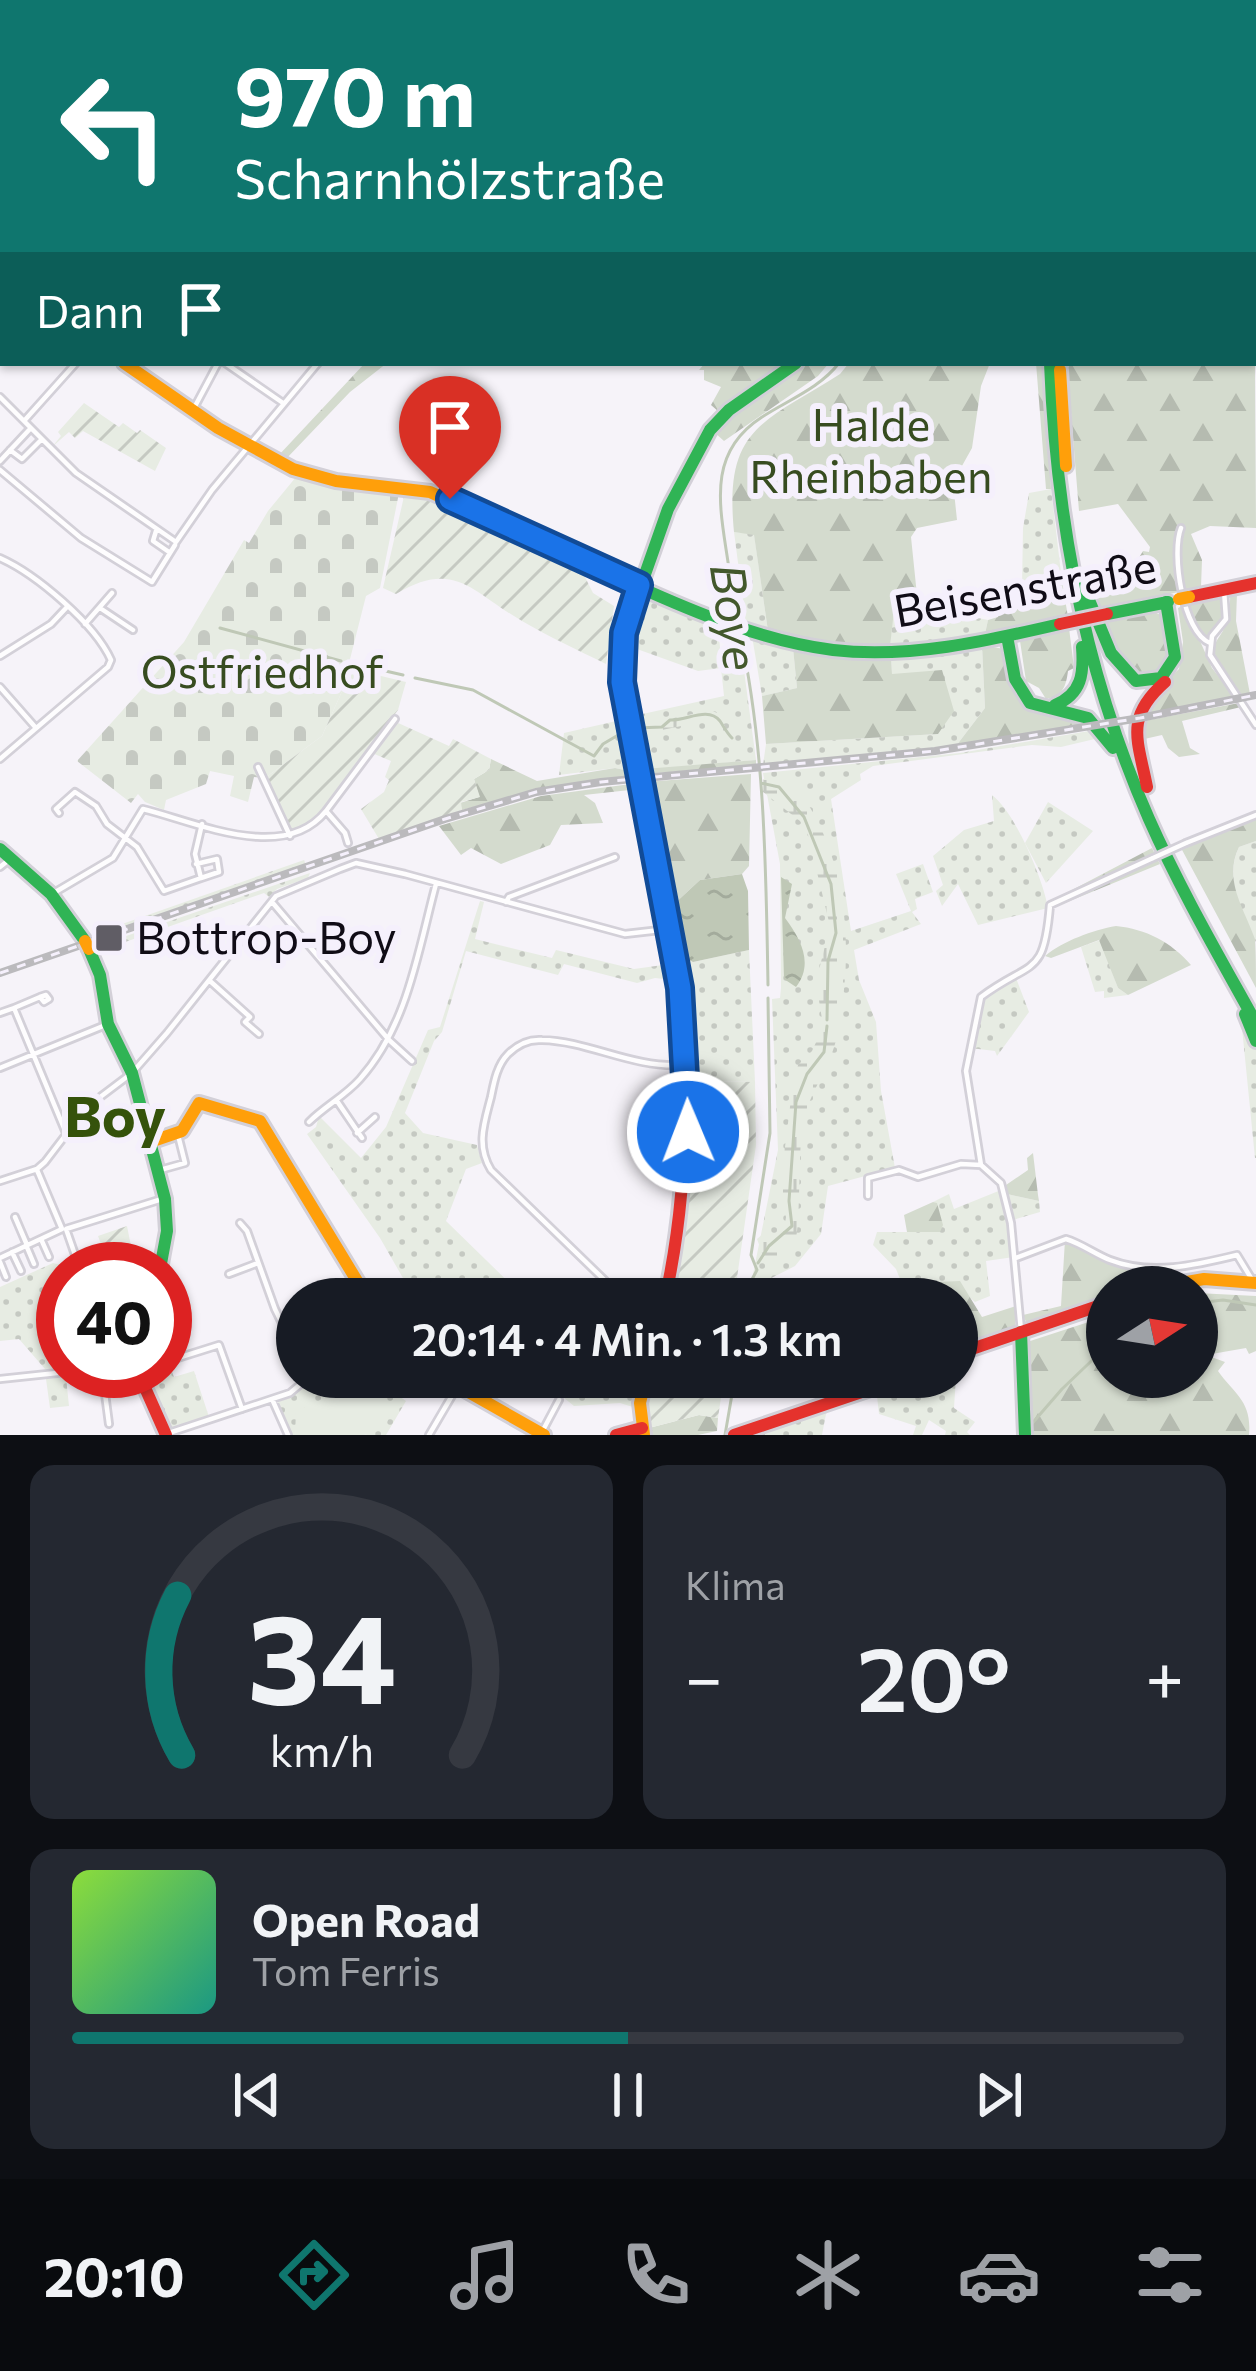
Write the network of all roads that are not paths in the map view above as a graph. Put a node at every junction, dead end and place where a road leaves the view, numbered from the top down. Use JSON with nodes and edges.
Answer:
{"nodes":[{"id":1,"x":73,"y":366,"type":"edge"},
{"id":2,"x":128,"y":366,"type":"edge"},
{"id":3,"x":219,"y":366,"type":"edge"},
{"id":4,"x":226,"y":366,"type":"edge"},
{"id":5,"x":314,"y":366,"type":"edge"},
{"id":6,"x":792,"y":366,"type":"edge"},
{"id":7,"x":1050,"y":366,"type":"edge"},
{"id":8,"x":1060,"y":366,"type":"edge"},
{"id":9,"x":0,"y":398,"type":"edge"},
{"id":10,"x":283,"y":403,"type":"junction"},
{"id":11,"x":193,"y":410,"type":"junction"},
{"id":12,"x":473,"y":413,"type":"dead end"},
{"id":13,"x":23,"y":422,"type":"junction"},
{"id":14,"x":30,"y":429,"type":"junction"},
{"id":15,"x":41,"y":440,"type":"junction"},
{"id":16,"x":248,"y":446,"type":"junction"},
{"id":17,"x":10,"y":450,"type":"junction"},
{"id":18,"x":0,"y":461,"type":"edge"},
{"id":19,"x":0,"y":470,"type":"edge"},
{"id":20,"x":440,"y":495,"type":"junction"},
{"id":21,"x":1181,"y":528,"type":"dead end"},
{"id":22,"x":157,"y":531,"type":"junction"},
{"id":23,"x":176,"y":542,"type":"junction"},
{"id":24,"x":170,"y":552,"type":"junction"},
{"id":25,"x":0,"y":558,"type":"edge"},
{"id":26,"x":1256,"y":583,"type":"edge"},
{"id":27,"x":639,"y":585,"type":"junction"},
{"id":28,"x":1225,"y":590,"type":"junction"},
{"id":29,"x":112,"y":593,"type":"dead end"},
{"id":30,"x":1087,"y":595,"type":"junction"},
{"id":31,"x":1176,"y":600,"type":"junction"},
{"id":32,"x":1147,"y":606,"type":"junction"},
{"id":33,"x":67,"y":607,"type":"junction"},
{"id":34,"x":100,"y":608,"type":"junction"},
{"id":35,"x":1081,"y":614,"type":"junction"},
{"id":36,"x":1169,"y":617,"type":"junction"},
{"id":37,"x":86,"y":624,"type":"junction"},
{"id":38,"x":134,"y":630,"type":"dead end"},
{"id":39,"x":1006,"y":640,"type":"junction"},
{"id":40,"x":1210,"y":643,"type":"junction"},
{"id":41,"x":0,"y":656,"type":"edge"},
{"id":42,"x":0,"y":687,"type":"edge"},
{"id":43,"x":395,"y":719,"type":"dead end"},
{"id":44,"x":1256,"y":724,"type":"edge"},
{"id":45,"x":36,"y":728,"type":"junction"},
{"id":46,"x":0,"y":759,"type":"edge"},
{"id":47,"x":258,"y":767,"type":"dead end"},
{"id":48,"x":1142,"y":789,"type":"junction"},
{"id":49,"x":326,"y":812,"type":"junction"},
{"id":50,"x":59,"y":813,"type":"dead end"},
{"id":51,"x":1256,"y":815,"type":"edge"},
{"id":52,"x":202,"y":824,"type":"junction"},
{"id":53,"x":294,"y":835,"type":"junction"},
{"id":54,"x":127,"y":836,"type":"junction"},
{"id":55,"x":348,"y":843,"type":"dead end"},
{"id":56,"x":615,"y":857,"type":"dead end"},
{"id":57,"x":3,"y":858,"type":"edge"},
{"id":58,"x":196,"y":864,"type":"junction"},
{"id":59,"x":201,"y":878,"type":"junction"},
{"id":60,"x":436,"y":884,"type":"junction"},
{"id":61,"x":52,"y":894,"type":"junction"},
{"id":62,"x":272,"y":902,"type":"junction"},
{"id":63,"x":506,"y":902,"type":"junction"},
{"id":64,"x":668,"y":928,"type":"junction"},
{"id":65,"x":210,"y":981,"type":"junction"},
{"id":66,"x":1234,"y":983,"type":"junction"},
{"id":67,"x":40,"y":997,"type":"dead end"},
{"id":68,"x":1256,"y":1001,"type":"edge"},
{"id":69,"x":14,"y":1008,"type":"junction"},
{"id":70,"x":0,"y":1013,"type":"edge"},
{"id":71,"x":1256,"y":1023,"type":"edge"},
{"id":72,"x":108,"y":1024,"type":"junction"},
{"id":73,"x":259,"y":1034,"type":"dead end"},
{"id":74,"x":389,"y":1040,"type":"junction"},
{"id":75,"x":1256,"y":1041,"type":"edge"},
{"id":76,"x":32,"y":1055,"type":"junction"},
{"id":77,"x":412,"y":1061,"type":"dead end"},
{"id":78,"x":687,"y":1065,"type":"junction"},
{"id":79,"x":0,"y":1068,"type":"edge"},
{"id":80,"x":132,"y":1073,"type":"junction"},
{"id":81,"x":337,"y":1101,"type":"junction"},
{"id":82,"x":375,"y":1117,"type":"dead end"},
{"id":83,"x":309,"y":1122,"type":"dead end"},
{"id":84,"x":65,"y":1133,"type":"junction"},
{"id":85,"x":178,"y":1135,"type":"junction"},
{"id":86,"x":150,"y":1142,"type":"junction"},
{"id":87,"x":981,"y":1165,"type":"junction"},
{"id":88,"x":37,"y":1169,"type":"junction"},
{"id":89,"x":158,"y":1171,"type":"junction"},
{"id":90,"x":0,"y":1181,"type":"edge"},
{"id":91,"x":868,"y":1196,"type":"dead end"},
{"id":92,"x":165,"y":1199,"type":"junction"},
{"id":93,"x":15,"y":1217,"type":"dead end"},
{"id":94,"x":240,"y":1223,"type":"dead end"},
{"id":95,"x":63,"y":1230,"type":"junction"},
{"id":96,"x":41,"y":1239,"type":"junction"},
{"id":97,"x":42,"y":1242,"type":"edge"},
{"id":98,"x":68,"y":1242,"type":"edge"},
{"id":99,"x":165,"y":1242,"type":"edge"},
{"id":100,"x":27,"y":1245,"type":"junction"},
{"id":101,"x":12,"y":1252,"type":"junction"},
{"id":102,"x":1016,"y":1258,"type":"junction"},
{"id":103,"x":0,"y":1260,"type":"edge"},
{"id":104,"x":260,"y":1263,"type":"junction"},
{"id":105,"x":34,"y":1264,"type":"dead end"},
{"id":106,"x":20,"y":1271,"type":"dead end"},
{"id":107,"x":230,"y":1274,"type":"dead end"},
{"id":108,"x":7,"y":1277,"type":"dead end"},
{"id":109,"x":356,"y":1278,"type":"edge"},
{"id":110,"x":603,"y":1278,"type":"edge"},
{"id":111,"x":669,"y":1278,"type":"edge"},
{"id":112,"x":1218,"y":1280,"type":"edge"},
{"id":113,"x":1256,"y":1284,"type":"edge"},
{"id":114,"x":1218,"y":1286,"type":"edge"},
{"id":115,"x":276,"y":1311,"type":"edge"},
{"id":116,"x":1086,"y":1314,"type":"edge"},
{"id":117,"x":1021,"y":1335,"type":"junction"},
{"id":118,"x":978,"y":1350,"type":"edge"},
{"id":119,"x":192,"y":1354,"type":"edge"},
{"id":120,"x":36,"y":1375,"type":"edge"},
{"id":121,"x":0,"y":1379,"type":"edge"},
{"id":122,"x":106,"y":1398,"type":"edge"},
{"id":123,"x":152,"y":1398,"type":"edge"},
{"id":124,"x":277,"y":1398,"type":"edge"},
{"id":125,"x":450,"y":1398,"type":"edge"},
{"id":126,"x":486,"y":1398,"type":"edge"},
{"id":127,"x":641,"y":1398,"type":"edge"},
{"id":128,"x":829,"y":1398,"type":"edge"},
{"id":129,"x":839,"y":1398,"type":"edge"},
{"id":130,"x":272,"y":1400,"type":"junction"},
{"id":131,"x":560,"y":1400,"type":"dead end"},
{"id":132,"x":242,"y":1409,"type":"junction"},
{"id":133,"x":109,"y":1424,"type":"dead end"},
{"id":134,"x":643,"y":1431,"type":"edge"},
{"id":135,"x":728,"y":1433,"type":"edge"},
{"id":136,"x":166,"y":1434,"type":"edge"},
{"id":137,"x":542,"y":1434,"type":"edge"},
{"id":138,"x":288,"y":1435,"type":"edge"},
{"id":139,"x":429,"y":1435,"type":"edge"},
{"id":140,"x":616,"y":1435,"type":"edge"},
{"id":141,"x":1025,"y":1435,"type":"edge"}],
"edges":[{"from":1,"to":13,"type":"street"},
{"from":2,"to":11,"type":"main road","name":"Beisenstraße"},
{"from":3,"to":11,"type":"street"},
{"from":4,"to":10,"type":"street"},
{"from":5,"to":10,"type":"street"},
{"from":6,"to":27,"type":"main road"},
{"from":7,"to":35,"type":"main road"},
{"from":8,"to":30,"type":"main road"},
{"from":9,"to":13,"type":"street"},
{"from":10,"to":16,"type":"street"},
{"from":11,"to":16,"type":"main road","name":"Beisenstraße"},
{"from":12,"to":20,"type":"street"},
{"from":13,"to":14,"type":"street"},
{"from":14,"to":15,"type":"street"},
{"from":14,"to":17,"type":"street"},
{"from":15,"to":17,"type":"street"},
{"from":15,"to":22,"type":"street"},
{"from":16,"to":20,"type":"main road","name":"Beisenstraße"},
{"from":16,"to":23,"type":"street"},
{"from":17,"to":18,"type":"street"},
{"from":19,"to":24,"type":"street"},
{"from":20,"to":27,"type":"main road","name":"Beisenstraße"},
{"from":21,"to":40,"type":"street"},
{"from":22,"to":23,"type":"street"},
{"from":22,"to":24,"type":"street"},
{"from":23,"to":24,"type":"street"},
{"from":25,"to":33,"type":"street"},
{"from":26,"to":28,"type":"main road","name":"Beisenstraße"},
{"from":27,"to":39,"type":"main road","name":"Beisenstraße"},
{"from":27,"to":64,"type":"main road"},
{"from":28,"to":31,"type":"main road","name":"Beisenstraße"},
{"from":28,"to":40,"type":"street"},
{"from":29,"to":34,"type":"street"},
{"from":30,"to":36,"type":"main road"},
{"from":30,"to":48,"type":"main road"},
{"from":31,"to":32,"type":"main road","name":"Beisenstraße"},
{"from":31,"to":36,"type":"main road"},
{"from":31,"to":48,"type":"main road"},
{"from":32,"to":36,"type":"main road"},
{"from":32,"to":39,"type":"main road","name":"Beisenstraße","bridge":true},
{"from":33,"to":37,"type":"street"},
{"from":33,"to":41,"type":"street"},
{"from":34,"to":37,"type":"street"},
{"from":34,"to":38,"type":"street"},
{"from":35,"to":39,"type":"main road"},
{"from":35,"to":48,"type":"main road"},
{"from":37,"to":45,"type":"street"},
{"from":39,"to":48,"type":"main road"},
{"from":40,"to":44,"type":"street"},
{"from":42,"to":45,"type":"street"},
{"from":43,"to":49,"type":"street"},
{"from":45,"to":46,"type":"street"},
{"from":47,"to":53,"type":"street"},
{"from":48,"to":66,"type":"main road"},
{"from":48,"to":68,"type":"main road"},
{"from":49,"to":53,"type":"street"},
{"from":49,"to":55,"type":"street"},
{"from":50,"to":54,"type":"street"},
{"from":51,"to":87,"type":"street","bridge":true},
{"from":52,"to":53,"type":"street"},
{"from":52,"to":54,"type":"street"},
{"from":52,"to":58,"type":"street"},
{"from":54,"to":59,"type":"street"},
{"from":54,"to":61,"type":"street"},
{"from":56,"to":63,"type":"street"},
{"from":57,"to":61,"type":"main road"},
{"from":58,"to":59,"type":"street"},
{"from":58,"to":59,"type":"street"},
{"from":60,"to":62,"type":"street"},
{"from":60,"to":63,"type":"street"},
{"from":60,"to":74,"type":"street"},
{"from":61,"to":72,"type":"main road"},
{"from":62,"to":65,"type":"street"},
{"from":62,"to":74,"type":"street"},
{"from":63,"to":64,"type":"street"},
{"from":64,"to":78,"type":"main road"},
{"from":65,"to":73,"type":"street"},
{"from":65,"to":80,"type":"street"},
{"from":66,"to":71,"type":"main road"},
{"from":66,"to":75,"type":"main road"},
{"from":67,"to":69,"type":"street"},
{"from":69,"to":70,"type":"street"},
{"from":69,"to":76,"type":"street"},
{"from":72,"to":76,"type":"street"},
{"from":72,"to":80,"type":"main road"},
{"from":74,"to":77,"type":"street"},
{"from":74,"to":81,"type":"street"},
{"from":76,"to":79,"type":"street"},
{"from":76,"to":84,"type":"street"},
{"from":78,"to":110,"type":"street"},
{"from":78,"to":111,"type":"main road"},
{"from":80,"to":84,"type":"street"},
{"from":80,"to":86,"type":"main road"},
{"from":81,"to":82,"type":"street"},
{"from":81,"to":83,"type":"street"},
{"from":84,"to":88,"type":"street"},
{"from":85,"to":86,"type":"main road"},
{"from":85,"to":89,"type":"street"},
{"from":85,"to":109,"type":"main road"},
{"from":86,"to":89,"type":"main road"},
{"from":87,"to":91,"type":"street"},
{"from":87,"to":102,"type":"street"},
{"from":88,"to":90,"type":"street"},
{"from":88,"to":95,"type":"street"},
{"from":89,"to":92,"type":"main road"},
{"from":92,"to":95,"type":"street"},
{"from":92,"to":99,"type":"main road"},
{"from":93,"to":100,"type":"street"},
{"from":94,"to":104,"type":"street"},
{"from":95,"to":96,"type":"street"},
{"from":95,"to":98,"type":"street"},
{"from":96,"to":97,"type":"street"},
{"from":96,"to":100,"type":"street"},
{"from":100,"to":101,"type":"street"},
{"from":100,"to":105,"type":"street"},
{"from":101,"to":103,"type":"street"},
{"from":101,"to":106,"type":"street"},
{"from":102,"to":113,"type":"street"},
{"from":102,"to":117,"type":"street"},
{"from":103,"to":108,"type":"street"},
{"from":104,"to":107,"type":"street"},
{"from":104,"to":115,"type":"street"},
{"from":112,"to":113,"type":"main road"},
{"from":113,"to":114,"type":"main road"},
{"from":116,"to":117,"type":"main road"},
{"from":117,"to":118,"type":"main road"},
{"from":117,"to":141,"type":"main road"},
{"from":119,"to":132,"type":"street"},
{"from":120,"to":121,"type":"street"},
{"from":122,"to":133,"type":"street"},
{"from":123,"to":136,"type":"main road"},
{"from":124,"to":130,"type":"street"},
{"from":125,"to":139,"type":"street"},
{"from":126,"to":137,"type":"main road"},
{"from":127,"to":134,"type":"main road"},
{"from":128,"to":135,"type":"main road"},
{"from":129,"to":135,"type":"main road"},
{"from":130,"to":132,"type":"street"},
{"from":130,"to":138,"type":"street"},
{"from":131,"to":137,"type":"street"},
{"from":132,"to":136,"type":"street"},
{"from":134,"to":140,"type":"main road"}]}
